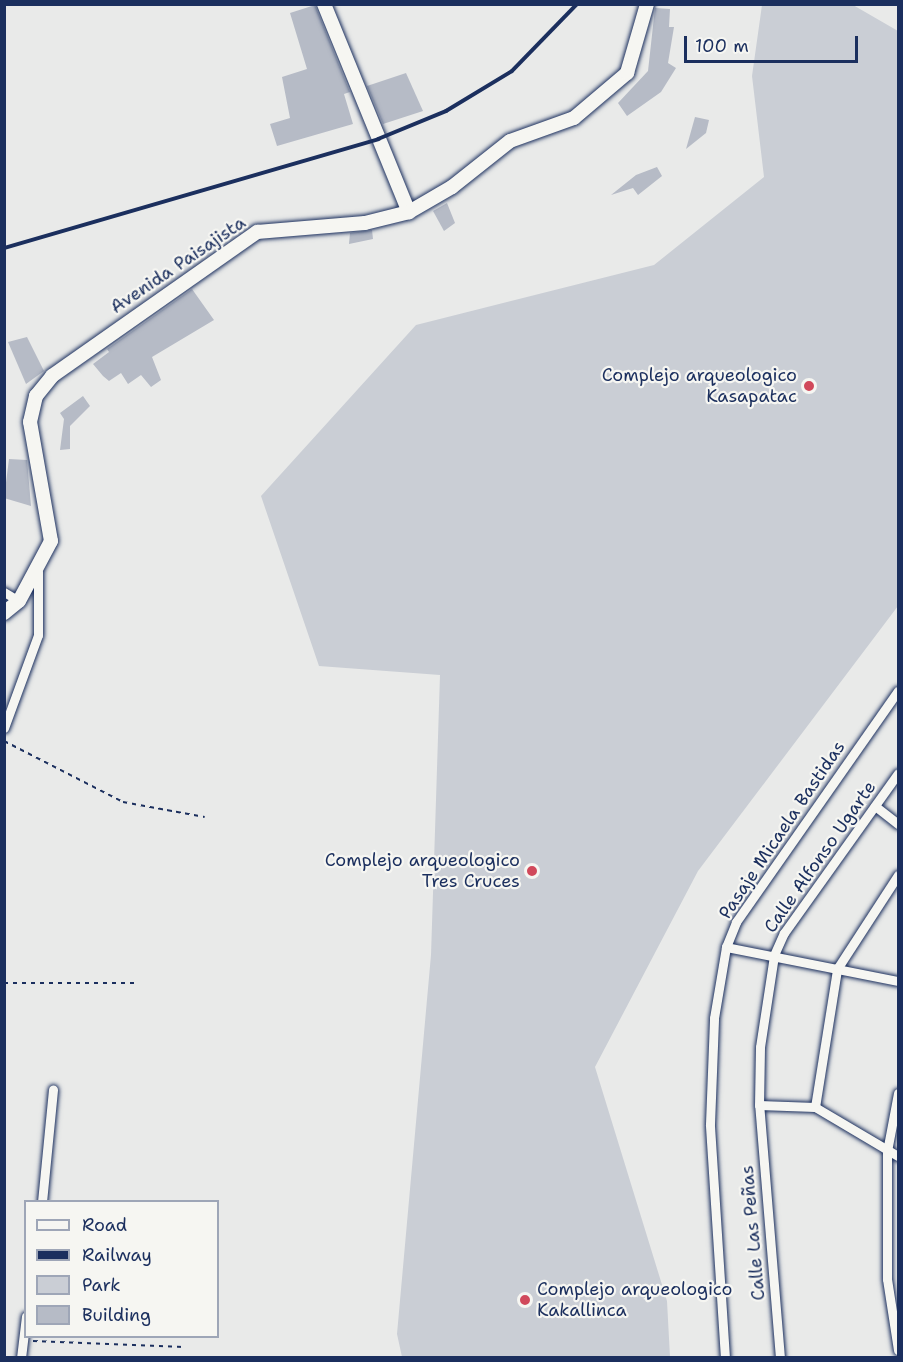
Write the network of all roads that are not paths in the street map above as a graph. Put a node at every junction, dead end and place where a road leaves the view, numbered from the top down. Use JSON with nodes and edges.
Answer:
{"nodes":[{"id":1,"x":324,"y":4,"type":"edge"},
{"id":2,"x":647,"y":4,"type":"edge"},
{"id":3,"x":409,"y":212,"type":"junction"},
{"id":4,"x":38,"y":572,"type":"junction"},
{"id":5,"x":4,"y":592,"type":"edge"},
{"id":6,"x":19,"y":601,"type":"junction"},
{"id":7,"x":4,"y":613,"type":"edge"},
{"id":8,"x":898,"y":691,"type":"edge"},
{"id":9,"x":4,"y":728,"type":"edge"},
{"id":10,"x":898,"y":773,"type":"edge"},
{"id":11,"x":874,"y":806,"type":"junction"},
{"id":12,"x":898,"y":824,"type":"edge"},
{"id":13,"x":898,"y":875,"type":"edge"},
{"id":14,"x":726,"y":947,"type":"junction"},
{"id":15,"x":774,"y":955,"type":"junction"},
{"id":16,"x":837,"y":969,"type":"junction"},
{"id":17,"x":898,"y":981,"type":"edge"},
{"id":18,"x":53,"y":1090,"type":"dead end"},
{"id":19,"x":898,"y":1093,"type":"edge"},
{"id":20,"x":759,"y":1105,"type":"junction"},
{"id":21,"x":816,"y":1107,"type":"junction"},
{"id":22,"x":887,"y":1152,"type":"junction"},
{"id":23,"x":898,"y":1156,"type":"edge"},
{"id":24,"x":42,"y":1200,"type":"edge"},
{"id":25,"x":887,"y":1279,"type":"junction"},
{"id":26,"x":898,"y":1280,"type":"edge"},
{"id":27,"x":24,"y":1326,"type":"edge"},
{"id":28,"x":898,"y":1350,"type":"edge"},
{"id":29,"x":21,"y":1358,"type":"edge"},
{"id":30,"x":725,"y":1358,"type":"edge"},
{"id":31,"x":780,"y":1358,"type":"edge"}],
"edges":[{"from":1,"to":3,"type":"main road"},
{"from":2,"to":3,"type":"main road","name":"Avenida Paisajista"},
{"from":3,"to":4,"type":"main road","name":"Avenida Paisajista"},
{"from":4,"to":6,"type":"main road","name":"Avenida Paisajista"},
{"from":4,"to":9,"type":"street"},
{"from":5,"to":6,"type":"street"},
{"from":6,"to":7,"type":"main road","name":"Avenida Paisajista"},
{"from":8,"to":14,"type":"street","name":"Pasaje Micaela Bastidas"},
{"from":10,"to":11,"type":"street","name":"Calle Alfonso Ugarte"},
{"from":11,"to":12,"type":"street"},
{"from":11,"to":15,"type":"street","name":"Calle Alfonso Ugarte"},
{"from":13,"to":16,"type":"street"},
{"from":14,"to":15,"type":"street"},
{"from":14,"to":30,"type":"street","name":"Pasaje Micaela Bastidas"},
{"from":15,"to":16,"type":"street"},
{"from":15,"to":20,"type":"street","name":"Calle Alfonso Ugarte"},
{"from":16,"to":17,"type":"street"},
{"from":16,"to":21,"type":"street"},
{"from":18,"to":24,"type":"street"},
{"from":19,"to":22,"type":"street"},
{"from":20,"to":21,"type":"street"},
{"from":20,"to":31,"type":"street","name":"Calle Las Peñas"},
{"from":21,"to":22,"type":"street"},
{"from":22,"to":23,"type":"street"},
{"from":22,"to":25,"type":"street"},
{"from":25,"to":26,"type":"street"},
{"from":25,"to":28,"type":"street"},
{"from":27,"to":29,"type":"street"}]}
